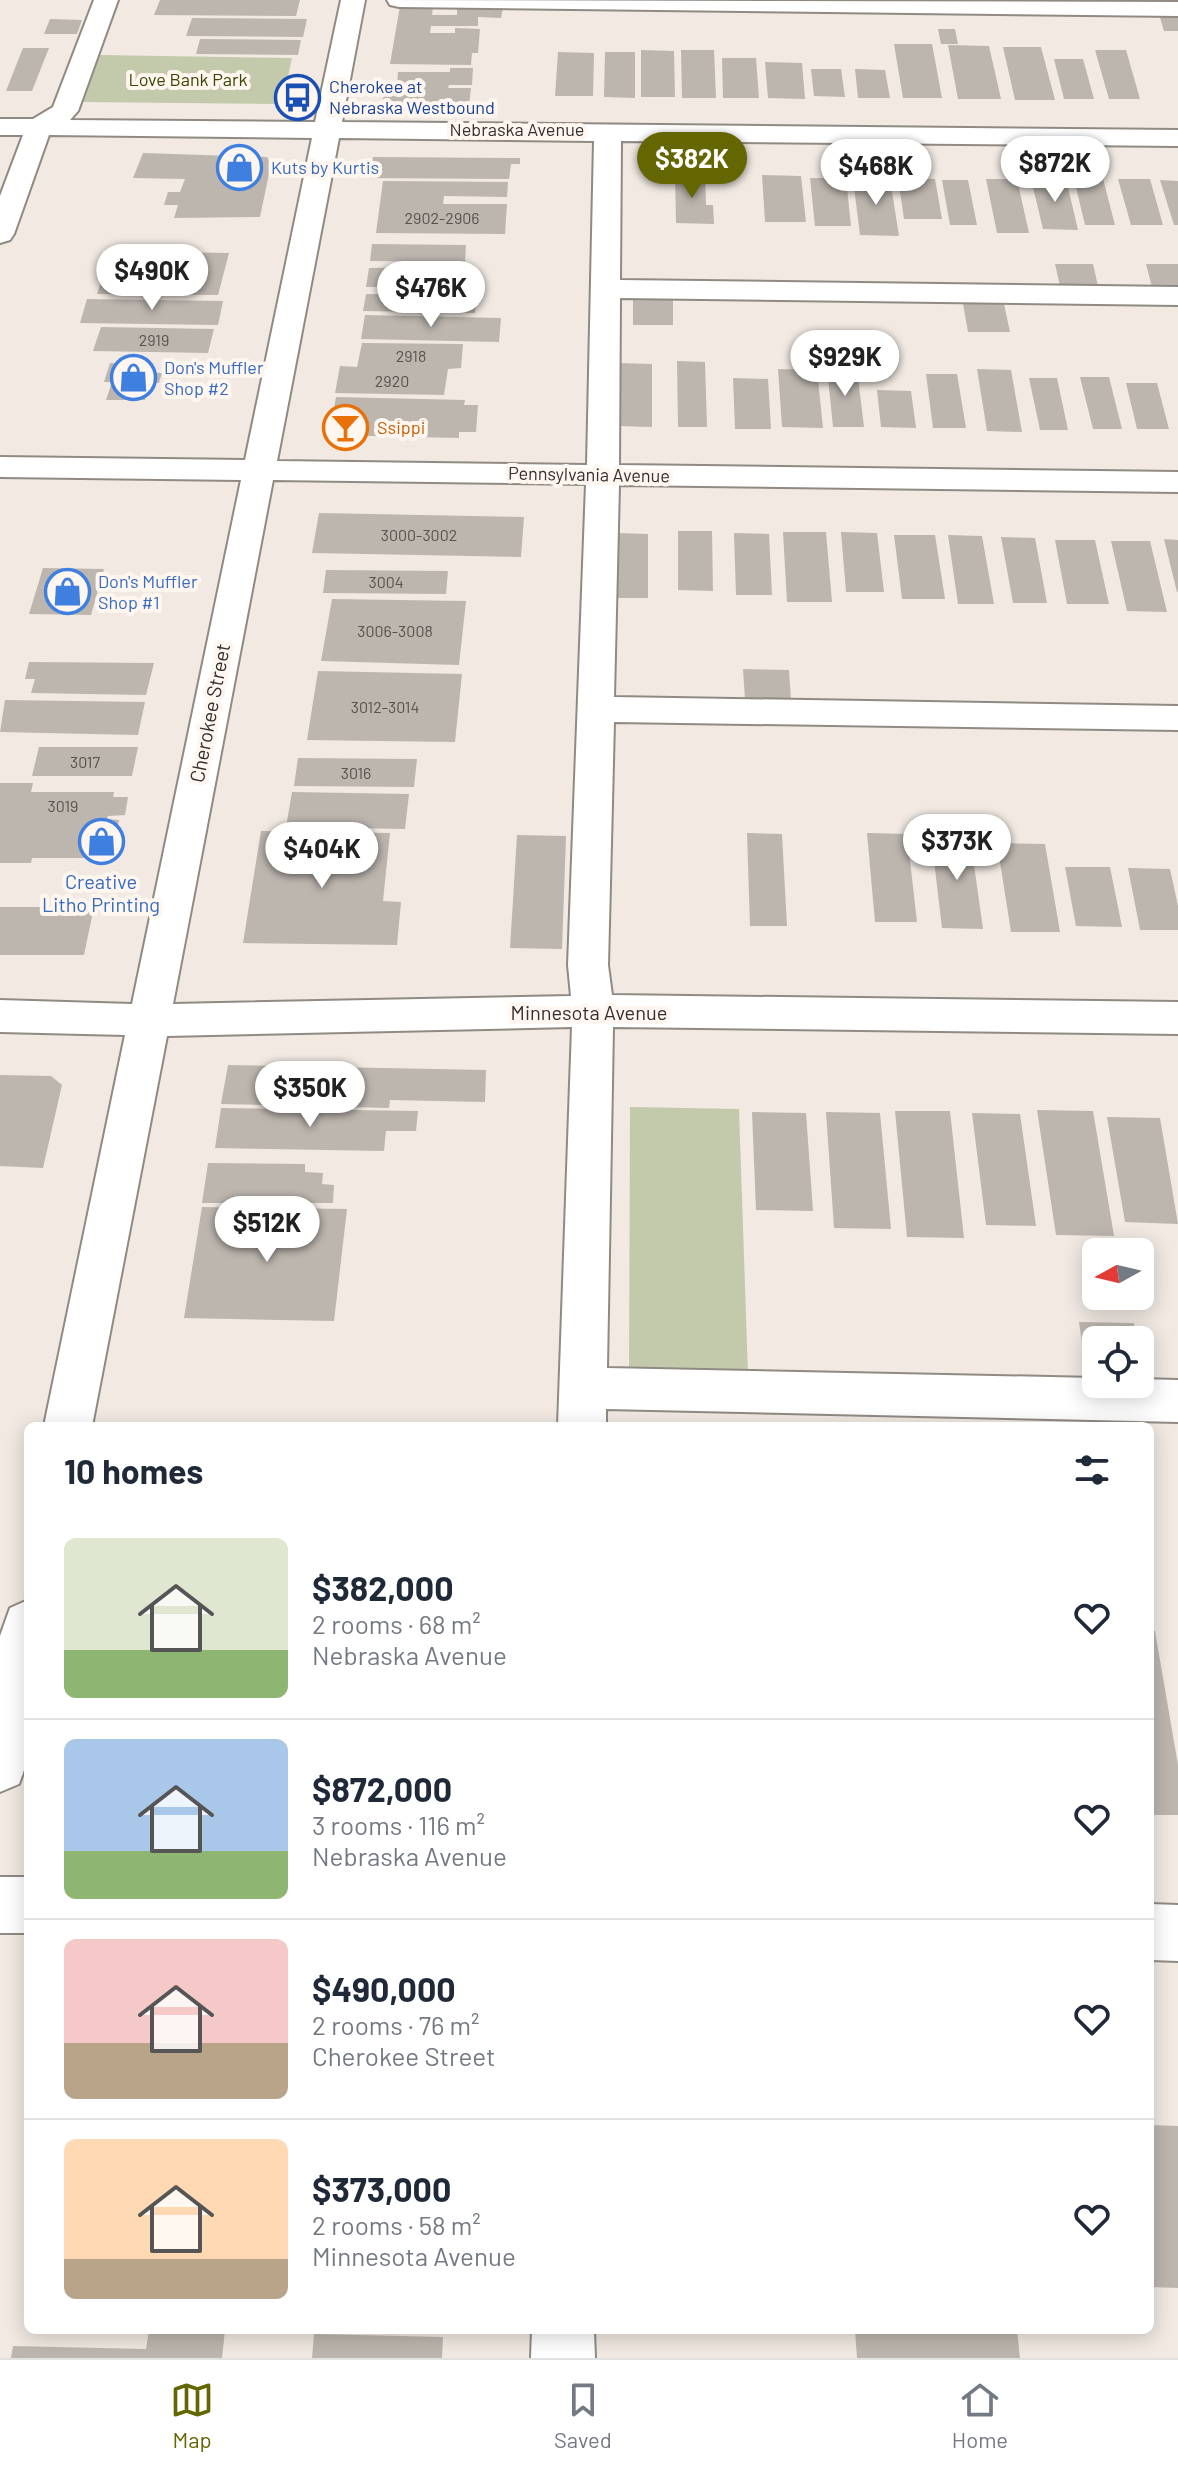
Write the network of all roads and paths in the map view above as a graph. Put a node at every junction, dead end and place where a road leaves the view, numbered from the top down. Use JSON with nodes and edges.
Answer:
{"nodes":[{"id":1,"x":106,"y":0,"type":"edge"},
{"id":2,"x":353,"y":0,"type":"edge"},
{"id":3,"x":399,"y":0,"type":"edge"},
{"id":4,"x":1178,"y":9,"type":"edge"},
{"id":5,"x":0,"y":127,"type":"edge"},
{"id":6,"x":39,"y":127,"type":"junction"},
{"id":7,"x":327,"y":129,"type":"junction"},
{"id":8,"x":608,"y":131,"type":"junction"},
{"id":9,"x":1178,"y":138,"type":"edge"},
{"id":10,"x":0,"y":234,"type":"edge"},
{"id":11,"x":607,"y":289,"type":"junction"},
{"id":12,"x":1178,"y":296,"type":"edge"},
{"id":13,"x":0,"y":467,"type":"edge"},
{"id":14,"x":258,"y":470,"type":"junction"},
{"id":15,"x":603,"y":475,"type":"junction"},
{"id":16,"x":1178,"y":482,"type":"edge"},
{"id":17,"x":596,"y":709,"type":"junction"},
{"id":18,"x":1178,"y":718,"type":"edge"},
{"id":19,"x":593,"y":1011,"type":"junction"},
{"id":20,"x":0,"y":1016,"type":"edge"},
{"id":21,"x":1178,"y":1018,"type":"edge"},
{"id":22,"x":149,"y":1020,"type":"junction"},
{"id":23,"x":1178,"y":1401,"type":"edge"},
{"id":24,"x":582,"y":1407,"type":"edge"},
{"id":25,"x":69,"y":1422,"type":"edge"},
{"id":26,"x":24,"y":1645,"type":"edge"},
{"id":27,"x":0,"y":1765,"type":"edge"},
{"id":28,"x":0,"y":1905,"type":"edge"},
{"id":29,"x":24,"y":1905,"type":"edge"},
{"id":30,"x":1154,"y":1932,"type":"edge"},
{"id":31,"x":1178,"y":1933,"type":"edge"},
{"id":32,"x":563,"y":2334,"type":"edge"},
{"id":33,"x":563,"y":2358,"type":"edge"}],
"edges":[{"from":1,"to":6,"type":"street"},
{"from":2,"to":7,"type":"street","name":"Cherokee Street"},
{"from":3,"to":4,"type":"street"},
{"from":5,"to":6,"type":"street","name":"Nebraska Avenue"},
{"from":6,"to":7,"type":"street","name":"Nebraska Avenue"},
{"from":6,"to":10,"type":"street"},
{"from":7,"to":8,"type":"street","name":"Nebraska Avenue"},
{"from":7,"to":14,"type":"street","name":"Cherokee Street"},
{"from":8,"to":9,"type":"street","name":"Nebraska Avenue"},
{"from":8,"to":11,"type":"street"},
{"from":11,"to":12,"type":"street"},
{"from":11,"to":15,"type":"street"},
{"from":13,"to":14,"type":"street","name":"Pennsylvania Avenue"},
{"from":14,"to":15,"type":"street","name":"Pennsylvania Avenue"},
{"from":14,"to":22,"type":"street","name":"Cherokee Street"},
{"from":15,"to":16,"type":"street","name":"Pennsylvania Avenue"},
{"from":15,"to":17,"type":"street"},
{"from":17,"to":18,"type":"street"},
{"from":17,"to":19,"type":"street"},
{"from":19,"to":21,"type":"street","name":"Minnesota Avenue"},
{"from":19,"to":22,"type":"street","name":"Minnesota Avenue"},
{"from":19,"to":24,"type":"street"},
{"from":20,"to":22,"type":"street","name":"Minnesota Avenue"},
{"from":22,"to":25,"type":"street","name":"Cherokee Street"},
{"from":23,"to":24,"type":"street"},
{"from":26,"to":27,"type":"street"},
{"from":28,"to":29,"type":"street"},
{"from":30,"to":31,"type":"street"},
{"from":32,"to":33,"type":"street"}]}
